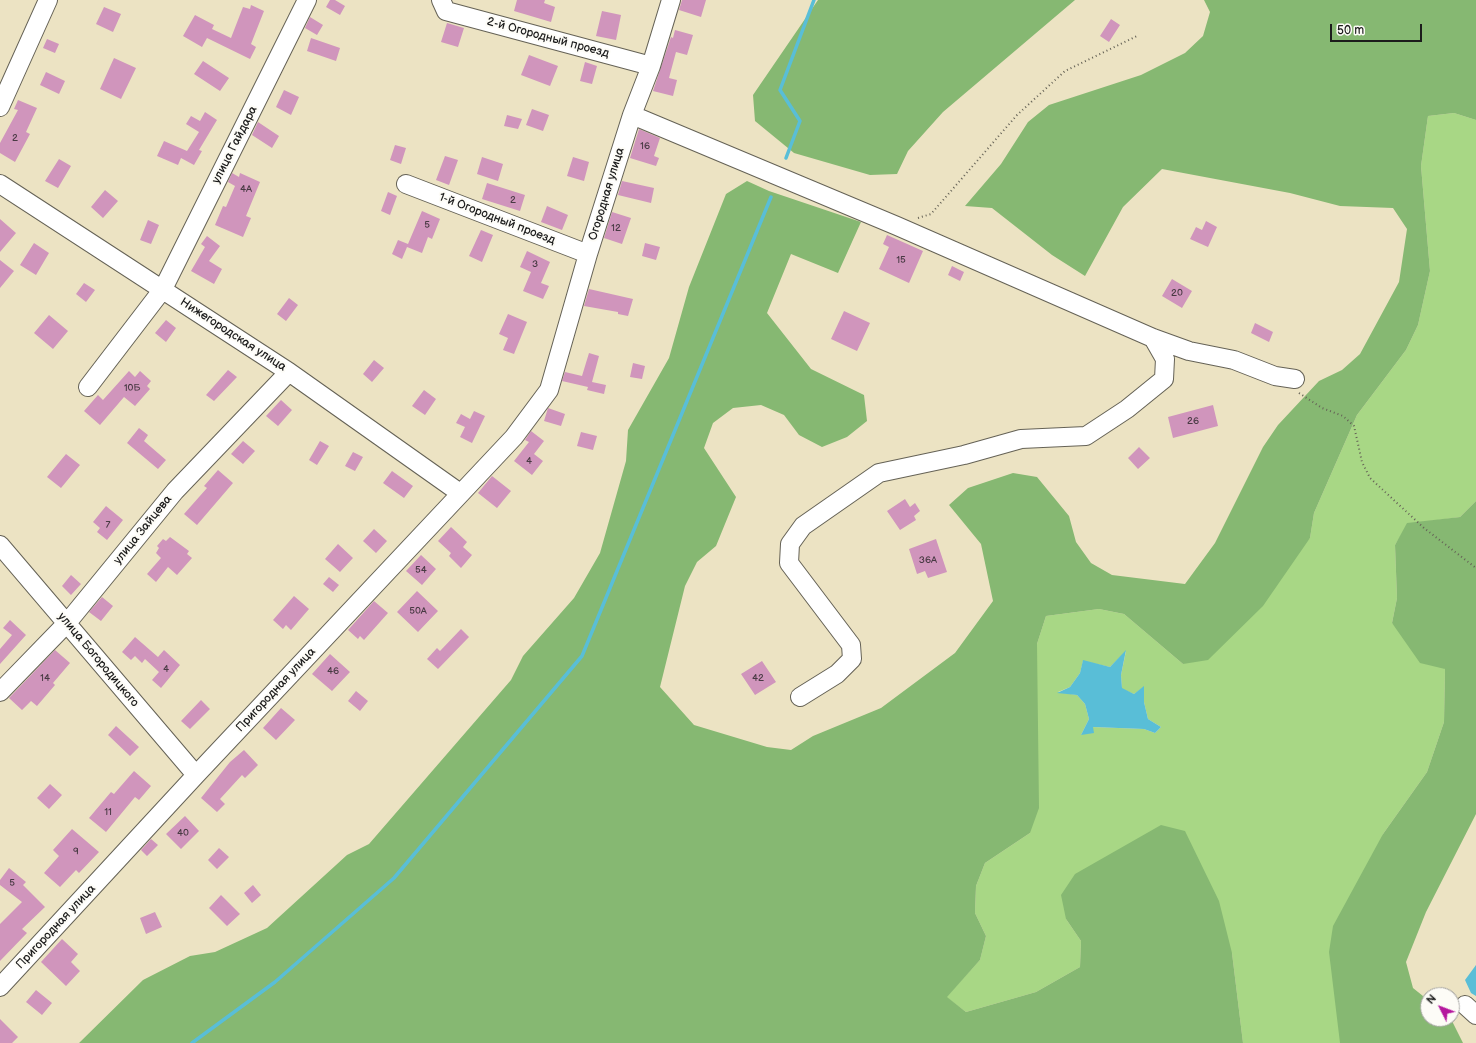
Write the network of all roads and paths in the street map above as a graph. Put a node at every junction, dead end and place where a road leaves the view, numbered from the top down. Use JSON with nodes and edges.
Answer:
{"nodes":[{"id":1,"x":48,"y":0,"type":"edge"},
{"id":2,"x":307,"y":0,"type":"edge"},
{"id":3,"x":671,"y":0,"type":"edge"},
{"id":4,"x":443,"y":6,"type":"edge"},
{"id":5,"x":1137,"y":36,"type":"dead end"},
{"id":6,"x":651,"y":66,"type":"junction"},
{"id":7,"x":0,"y":107,"type":"edge"},
{"id":8,"x":632,"y":115,"type":"junction"},
{"id":9,"x":0,"y":184,"type":"edge"},
{"id":10,"x":406,"y":184,"type":"dead end"},
{"id":11,"x":897,"y":226,"type":"junction"},
{"id":12,"x":588,"y":254,"type":"junction"},
{"id":13,"x":163,"y":289,"type":"junction"},
{"id":14,"x":1153,"y":338,"type":"junction"},
{"id":15,"x":289,"y":372,"type":"junction"},
{"id":16,"x":1295,"y":384,"type":"joint"},
{"id":17,"x":88,"y":387,"type":"dead end"},
{"id":18,"x":549,"y":390,"type":"joint"},
{"id":19,"x":460,"y":493,"type":"junction"},
{"id":20,"x":0,"y":545,"type":"edge"},
{"id":21,"x":1476,"y":568,"type":"edge"},
{"id":22,"x":67,"y":623,"type":"junction"},
{"id":23,"x":0,"y":692,"type":"edge"},
{"id":24,"x":800,"y":697,"type":"dead end"},
{"id":25,"x":196,"y":775,"type":"junction"},
{"id":26,"x":0,"y":987,"type":"edge"}],
"edges":[{"from":1,"to":7,"type":"street"},
{"from":2,"to":13,"type":"street","name":"улица Гайдара"},
{"from":3,"to":6,"type":"street","name":"Огородная улица"},
{"from":4,"to":6,"type":"street","name":"2-й Огородный проезд"},
{"from":5,"to":11,"type":"path"},
{"from":6,"to":8,"type":"street","name":"Огородная улица"},
{"from":8,"to":11,"type":"street"},
{"from":8,"to":12,"type":"street","name":"Огородная улица"},
{"from":9,"to":13,"type":"street","name":"Нижегородская улица"},
{"from":10,"to":12,"type":"street","name":"1-й Огородный проезд"},
{"from":11,"to":14,"type":"street"},
{"from":12,"to":18,"type":"street","name":"Огородная улица"},
{"from":13,"to":15,"type":"street","name":"Нижегородская улица"},
{"from":13,"to":17,"type":"street","name":"улица Гайдара"},
{"from":14,"to":16,"type":"street"},
{"from":14,"to":24,"type":"street"},
{"from":15,"to":19,"type":"street","name":"Нижегородская улица"},
{"from":15,"to":22,"type":"street","name":"улица Зайцева"},
{"from":16,"to":21,"type":"path"},
{"from":18,"to":19,"type":"street","name":"Пригородная улица"},
{"from":19,"to":25,"type":"street","name":"Пригородная улица"},
{"from":20,"to":22,"type":"street","name":"улица Богородицкого"},
{"from":22,"to":23,"type":"street","name":"улица Зайцева"},
{"from":22,"to":25,"type":"street","name":"улица Богородицкого"},
{"from":25,"to":26,"type":"street","name":"Пригородная улица"}]}
